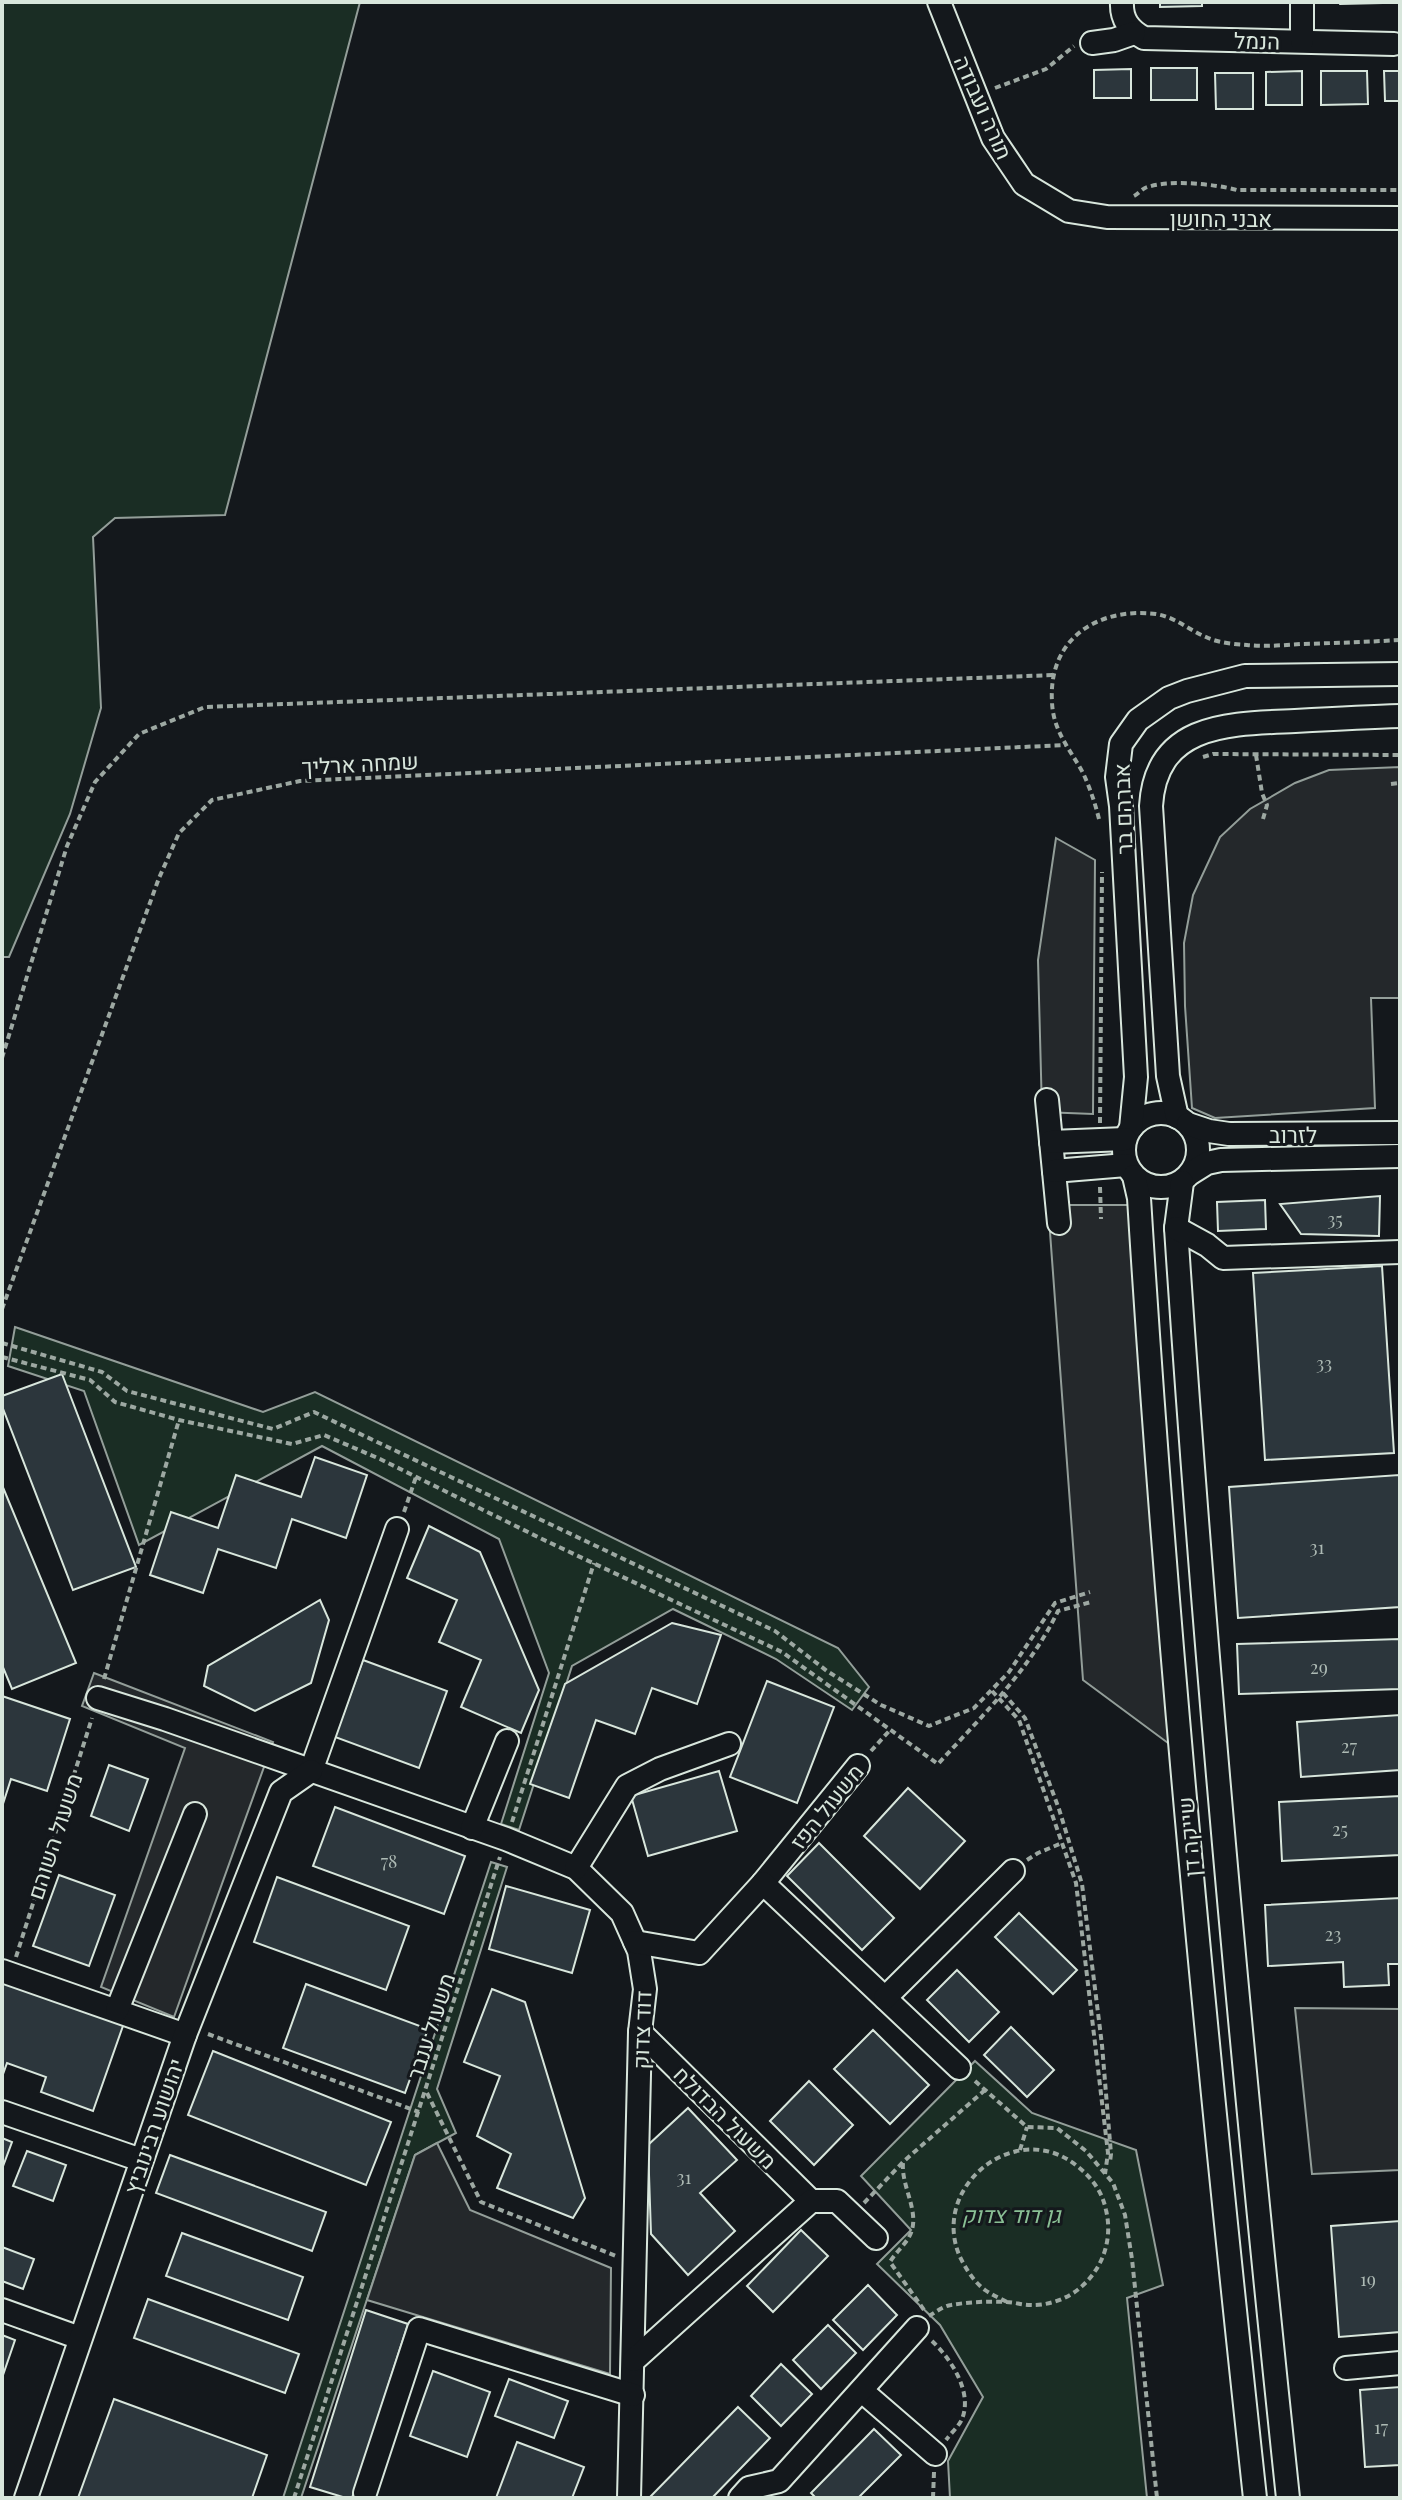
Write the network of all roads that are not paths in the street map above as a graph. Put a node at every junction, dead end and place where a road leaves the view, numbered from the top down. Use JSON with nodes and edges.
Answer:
{"nodes":[{"id":1,"x":939,"y":2,"type":"edge"},
{"id":2,"x":1302,"y":2,"type":"edge"},
{"id":3,"x":1127,"y":19,"type":"edge"},
{"id":4,"x":1302,"y":41,"type":"junction"},
{"id":5,"x":1092,"y":43,"type":"road end"},
{"id":6,"x":1394,"y":44,"type":"dead end"},
{"id":7,"x":1046,"y":198,"type":"joint"},
{"id":8,"x":1400,"y":218,"type":"edge"},
{"id":9,"x":1400,"y":674,"type":"edge"},
{"id":10,"x":1400,"y":716,"type":"edge"},
{"id":11,"x":1047,"y":1100,"type":"dead end"},
{"id":12,"x":1183,"y":1121,"type":"junction"},
{"id":13,"x":1400,"y":1133,"type":"edge"},
{"id":14,"x":1128,"y":1134,"type":"junction"},
{"id":15,"x":1051,"y":1142,"type":"junction"},
{"id":16,"x":1400,"y":1156,"type":"edge"},
{"id":17,"x":1130,"y":1170,"type":"junction"},
{"id":18,"x":1054,"y":1171,"type":"junction"},
{"id":19,"x":1186,"y":1177,"type":"junction"},
{"id":20,"x":1059,"y":1223,"type":"dead end"},
{"id":21,"x":1176,"y":1228,"type":"junction"},
{"id":22,"x":1400,"y":1252,"type":"edge"},
{"id":23,"x":397,"y":1529,"type":"road end"},
{"id":24,"x":98,"y":1698,"type":"road end"},
{"id":25,"x":507,"y":1741,"type":"dead end"},
{"id":26,"x":729,"y":1744,"type":"dead end"},
{"id":27,"x":858,"y":1766,"type":"road end"},
{"id":28,"x":311,"y":1771,"type":"junction"},
{"id":29,"x":195,"y":1814,"type":"dead end"},
{"id":30,"x":472,"y":1828,"type":"junction"},
{"id":31,"x":576,"y":1868,"type":"junction"},
{"id":32,"x":1013,"y":1871,"type":"road end"},
{"id":33,"x":763,"y":1883,"type":"junction"},
{"id":34,"x":635,"y":1942,"type":"junction"},
{"id":35,"x":6,"y":1972,"type":"edge"},
{"id":36,"x":885,"y":1998,"type":"junction"},
{"id":37,"x":117,"y":2010,"type":"junction"},
{"id":38,"x":187,"y":2031,"type":"junction"},
{"id":39,"x":640,"y":2032,"type":"junction"},
{"id":40,"x":959,"y":2068,"type":"road end"},
{"id":41,"x":2,"y":2112,"type":"edge"},
{"id":42,"x":141,"y":2160,"type":"junction"},
{"id":43,"x":811,"y":2201,"type":"junction"},
{"id":44,"x":876,"y":2238,"type":"dead end"},
{"id":45,"x":2,"y":2310,"type":"edge"},
{"id":46,"x":923,"y":2322,"type":"road end"},
{"id":47,"x":80,"y":2338,"type":"junction"},
{"id":48,"x":634,"y":2360,"type":"junction"},
{"id":49,"x":1400,"y":2363,"type":"edge"},
{"id":50,"x":1346,"y":2368,"type":"dead end"},
{"id":51,"x":862,"y":2391,"type":"junction"},
{"id":52,"x":633,"y":2395,"type":"junction"},
{"id":53,"x":935,"y":2454,"type":"road end"},
{"id":54,"x":365,"y":2493,"type":"dead end"},
{"id":55,"x":26,"y":2498,"type":"edge"},
{"id":56,"x":629,"y":2498,"type":"edge"},
{"id":57,"x":740,"y":2498,"type":"edge"},
{"id":58,"x":1255,"y":2498,"type":"edge"},
{"id":59,"x":1288,"y":2498,"type":"edge"}],
"edges":[{"from":1,"to":7,"type":"street","name":"תורה ועבודה"},
{"from":2,"to":4,"type":"street"},
{"from":3,"to":4,"type":"street","name":"הנמל"},
{"from":3,"to":5,"type":"street"},
{"from":4,"to":6,"type":"street","name":"הנמל"},
{"from":7,"to":8,"type":"street","name":"אבני החושן"},
{"from":9,"to":14,"type":"street","name":"אברהם בר"},
{"from":10,"to":12,"type":"street","name":"אברהם בר"},
{"from":11,"to":15,"type":"street"},
{"from":12,"to":13,"type":"street","name":"לזרוב"},
{"from":12,"to":14,"type":"street"},
{"from":12,"to":19,"type":"street"},
{"from":14,"to":15,"type":"street"},
{"from":14,"to":17,"type":"street"},
{"from":15,"to":18,"type":"street"},
{"from":16,"to":19,"type":"street","name":"לזרוב"},
{"from":17,"to":18,"type":"street"},
{"from":17,"to":19,"type":"street"},
{"from":17,"to":58,"type":"street","name":"שייקה דן"},
{"from":18,"to":20,"type":"street"},
{"from":19,"to":21,"type":"street","name":"שייקה דן"},
{"from":21,"to":22,"type":"street"},
{"from":21,"to":59,"type":"street","name":"שייקה דן"},
{"from":23,"to":28,"type":"street"},
{"from":24,"to":28,"type":"street","name":"דוד צדוק"},
{"from":25,"to":30,"type":"street"},
{"from":26,"to":31,"type":"street"},
{"from":27,"to":33,"type":"street","name":"משעול הפז"},
{"from":28,"to":30,"type":"street","name":"דוד צדוק"},
{"from":28,"to":38,"type":"street","name":"יהושוע רבינוביץ"},
{"from":29,"to":37,"type":"street"},
{"from":30,"to":31,"type":"street","name":"דוד צדוק"},
{"from":31,"to":34,"type":"street","name":"דוד צדוק"},
{"from":32,"to":36,"type":"street"},
{"from":33,"to":34,"type":"street","name":"משעול הפז"},
{"from":33,"to":36,"type":"street"},
{"from":34,"to":39,"type":"street","name":"דוד צדוק"},
{"from":35,"to":37,"type":"street"},
{"from":36,"to":40,"type":"street"},
{"from":37,"to":38,"type":"street"},
{"from":38,"to":42,"type":"street","name":"יהושוע רבינוביץ"},
{"from":39,"to":43,"type":"street","name":"משעול הבדולח"},
{"from":39,"to":48,"type":"street","name":"דוד צדוק"},
{"from":41,"to":42,"type":"street"},
{"from":42,"to":47,"type":"street","name":"יהושוע רבינוביץ"},
{"from":43,"to":44,"type":"street"},
{"from":43,"to":48,"type":"street"},
{"from":45,"to":47,"type":"street"},
{"from":46,"to":51,"type":"street"},
{"from":47,"to":55,"type":"street","name":"יהושוע רבינוביץ"},
{"from":48,"to":52,"type":"street","name":"דוד צדוק"},
{"from":49,"to":50,"type":"street"},
{"from":51,"to":53,"type":"street"},
{"from":51,"to":57,"type":"street"},
{"from":52,"to":54,"type":"street"},
{"from":52,"to":56,"type":"street","name":"דוד צדוק"}]}
